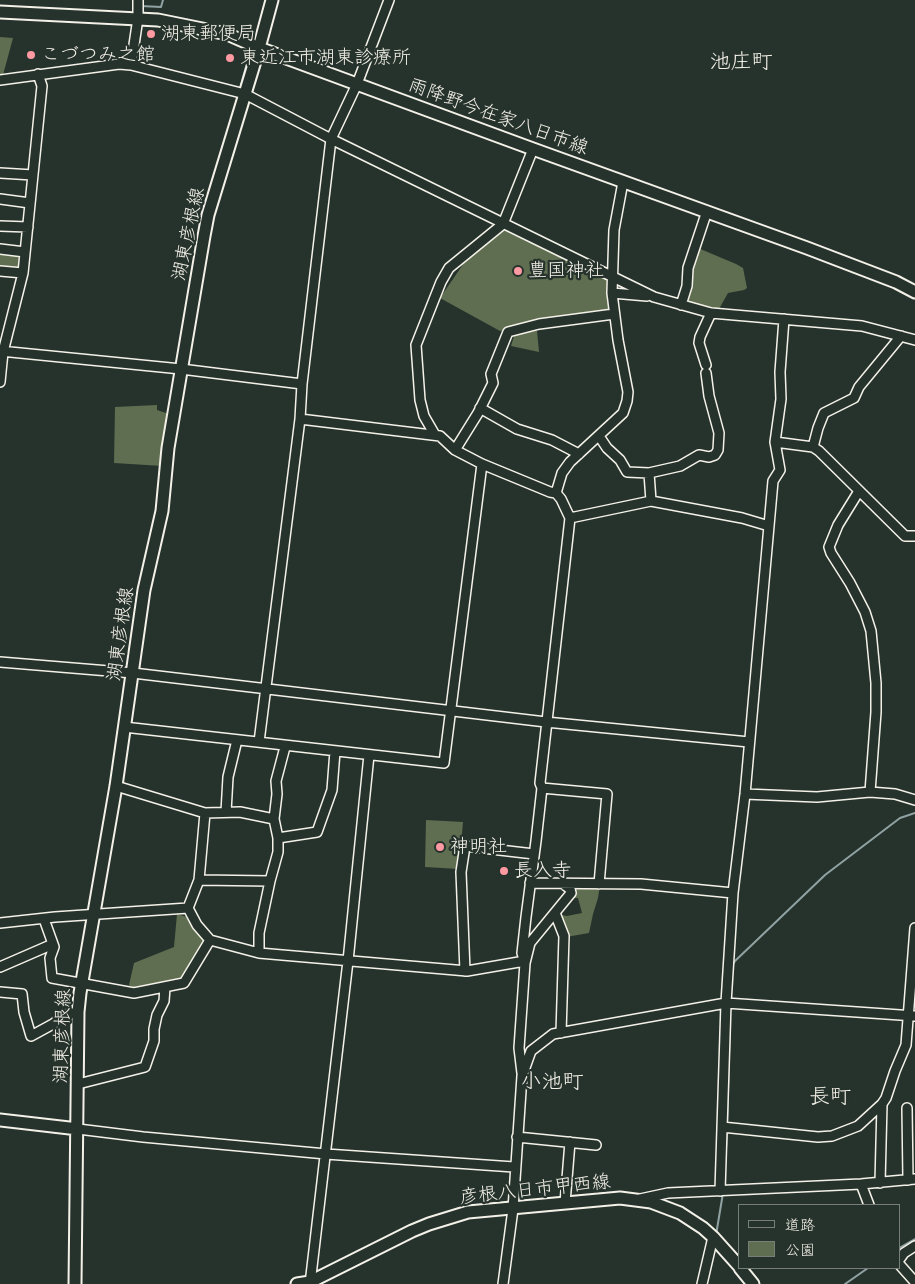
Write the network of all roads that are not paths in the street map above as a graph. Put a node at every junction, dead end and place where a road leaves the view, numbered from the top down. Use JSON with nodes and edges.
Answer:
{"nodes":[{"id":1,"x":138,"y":0,"type":"edge"},
{"id":2,"x":272,"y":0,"type":"edge"},
{"id":3,"x":389,"y":0,"type":"edge"},
{"id":4,"x":0,"y":12,"type":"edge"},
{"id":5,"x":138,"y":18,"type":"junction"},
{"id":6,"x":259,"y":48,"type":"junction"},
{"id":7,"x":131,"y":65,"type":"junction"},
{"id":8,"x":38,"y":74,"type":"junction"},
{"id":9,"x":0,"y":80,"type":"edge"},
{"id":10,"x":358,"y":84,"type":"junction"},
{"id":11,"x":245,"y":94,"type":"junction"},
{"id":12,"x":331,"y":139,"type":"junction"},
{"id":13,"x":533,"y":149,"type":"junction"},
{"id":14,"x":0,"y":173,"type":"edge"},
{"id":15,"x":33,"y":175,"type":"junction"},
{"id":16,"x":624,"y":182,"type":"junction"},
{"id":17,"x":0,"y":199,"type":"edge"},
{"id":18,"x":30,"y":203,"type":"junction"},
{"id":19,"x":707,"y":211,"type":"junction"},
{"id":20,"x":503,"y":224,"type":"junction"},
{"id":21,"x":0,"y":226,"type":"edge"},
{"id":22,"x":28,"y":228,"type":"junction"},
{"id":23,"x":0,"y":250,"type":"edge"},
{"id":24,"x":25,"y":252,"type":"junction"},
{"id":25,"x":0,"y":271,"type":"edge"},
{"id":26,"x":23,"y":273,"type":"junction"},
{"id":27,"x":612,"y":277,"type":"junction"},
{"id":28,"x":915,"y":292,"type":"edge"},
{"id":29,"x":612,"y":293,"type":"junction"},
{"id":30,"x":654,"y":297,"type":"junction"},
{"id":31,"x":681,"y":305,"type":"junction"},
{"id":32,"x":614,"y":314,"type":"junction"},
{"id":33,"x":711,"y":314,"type":"junction"},
{"id":34,"x":784,"y":319,"type":"junction"},
{"id":35,"x":901,"y":336,"type":"junction"},
{"id":36,"x":915,"y":340,"type":"edge"},
{"id":37,"x":2,"y":351,"type":"edge"},
{"id":38,"x":181,"y":369,"type":"junction"},
{"id":39,"x":0,"y":382,"type":"edge"},
{"id":40,"x":302,"y":384,"type":"junction"},
{"id":41,"x":480,"y":408,"type":"junction"},
{"id":42,"x":300,"y":418,"type":"junction"},
{"id":43,"x":435,"y":435,"type":"junction"},
{"id":44,"x":599,"y":436,"type":"junction"},
{"id":45,"x":775,"y":442,"type":"junction"},
{"id":46,"x":813,"y":447,"type":"junction"},
{"id":47,"x":455,"y":450,"type":"junction"},
{"id":48,"x":579,"y":454,"type":"junction"},
{"id":49,"x":482,"y":464,"type":"junction"},
{"id":50,"x":649,"y":473,"type":"junction"},
{"id":51,"x":859,"y":491,"type":"junction"},
{"id":52,"x":556,"y":493,"type":"junction"},
{"id":53,"x":651,"y":501,"type":"junction"},
{"id":54,"x":570,"y":518,"type":"junction"},
{"id":55,"x":769,"y":526,"type":"junction"},
{"id":56,"x":915,"y":536,"type":"edge"},
{"id":57,"x":0,"y":662,"type":"edge"},
{"id":58,"x":133,"y":673,"type":"junction"},
{"id":59,"x":267,"y":688,"type":"junction"},
{"id":60,"x":451,"y":710,"type":"junction"},
{"id":61,"x":546,"y":722,"type":"junction"},
{"id":62,"x":124,"y":727,"type":"junction"},
{"id":63,"x":236,"y":740,"type":"junction"},
{"id":64,"x":259,"y":742,"type":"junction"},
{"id":65,"x":749,"y":742,"type":"junction"},
{"id":66,"x":285,"y":747,"type":"junction"},
{"id":67,"x":335,"y":751,"type":"junction"},
{"id":68,"x":369,"y":755,"type":"junction"},
{"id":69,"x":116,"y":786,"type":"junction"},
{"id":70,"x":542,"y":788,"type":"junction"},
{"id":71,"x":870,"y":792,"type":"junction"},
{"id":72,"x":745,"y":794,"type":"junction"},
{"id":73,"x":915,"y":800,"type":"edge"},
{"id":74,"x":226,"y":812,"type":"junction"},
{"id":75,"x":205,"y":813,"type":"junction"},
{"id":76,"x":274,"y":818,"type":"junction"},
{"id":77,"x":278,"y":838,"type":"junction"},
{"id":78,"x":534,"y":854,"type":"junction"},
{"id":79,"x":199,"y":880,"type":"junction"},
{"id":80,"x":270,"y":881,"type":"junction"},
{"id":81,"x":530,"y":883,"type":"junction"},
{"id":82,"x":562,"y":883,"type":"junction"},
{"id":83,"x":599,"y":884,"type":"junction"},
{"id":84,"x":733,"y":893,"type":"junction"},
{"id":85,"x":188,"y":908,"type":"junction"},
{"id":86,"x":555,"y":913,"type":"junction"},
{"id":87,"x":94,"y":915,"type":"junction"},
{"id":88,"x":44,"y":918,"type":"junction"},
{"id":89,"x":0,"y":923,"type":"edge"},
{"id":90,"x":915,"y":928,"type":"edge"},
{"id":91,"x":210,"y":940,"type":"junction"},
{"id":92,"x":53,"y":944,"type":"junction"},
{"id":93,"x":259,"y":953,"type":"junction"},
{"id":94,"x":348,"y":961,"type":"junction"},
{"id":95,"x":525,"y":963,"type":"junction"},
{"id":96,"x":0,"y":967,"type":"edge"},
{"id":97,"x":465,"y":971,"type":"junction"},
{"id":98,"x":82,"y":983,"type":"junction"},
{"id":99,"x":165,"y":987,"type":"junction"},
{"id":100,"x":0,"y":992,"type":"edge"},
{"id":101,"x":726,"y":1003,"type":"junction"},
{"id":102,"x":78,"y":1012,"type":"junction"},
{"id":103,"x":911,"y":1016,"type":"edge"},
{"id":104,"x":561,"y":1033,"type":"junction"},
{"id":105,"x":522,"y":1076,"type":"junction"},
{"id":106,"x":78,"y":1084,"type":"junction"},
{"id":107,"x":882,"y":1104,"type":"junction"},
{"id":108,"x":908,"y":1108,"type":"dead end"},
{"id":109,"x":0,"y":1120,"type":"edge"},
{"id":110,"x":722,"y":1127,"type":"junction"},
{"id":111,"x":78,"y":1129,"type":"junction"},
{"id":112,"x":517,"y":1137,"type":"junction"},
{"id":113,"x":570,"y":1142,"type":"junction"},
{"id":114,"x":596,"y":1144,"type":"dead end"},
{"id":115,"x":326,"y":1154,"type":"junction"},
{"id":116,"x":514,"y":1168,"type":"junction"},
{"id":117,"x":911,"y":1180,"type":"edge"},
{"id":118,"x":880,"y":1183,"type":"junction"},
{"id":119,"x":861,"y":1184,"type":"junction"},
{"id":120,"x":720,"y":1191,"type":"junction"},
{"id":121,"x":638,"y":1199,"type":"junction"},
{"id":122,"x":565,"y":1203,"type":"junction"},
{"id":123,"x":869,"y":1204,"type":"edge"},
{"id":124,"x":513,"y":1209,"type":"junction"},
{"id":125,"x":713,"y":1237,"type":"junction"},
{"id":126,"x":915,"y":1246,"type":"edge"},
{"id":127,"x":900,"y":1260,"type":"edge"},
{"id":128,"x":900,"y":1263,"type":"edge"},
{"id":129,"x":738,"y":1266,"type":"edge"},
{"id":130,"x":741,"y":1269,"type":"edge"},
{"id":131,"x":915,"y":1282,"type":"edge"},
{"id":132,"x":310,"y":1283,"type":"edge"},
{"id":133,"x":74,"y":1284,"type":"edge"},
{"id":134,"x":296,"y":1284,"type":"edge"},
{"id":135,"x":503,"y":1284,"type":"edge"},
{"id":136,"x":702,"y":1284,"type":"edge"},
{"id":137,"x":753,"y":1284,"type":"edge"}],
"edges":[{"from":1,"to":5,"type":"street"},
{"from":2,"to":6,"type":"main road","name":"湖東彦根線"},
{"from":3,"to":10,"type":"street"},
{"from":4,"to":5,"type":"main road","name":"雨降野今在家八日市線"},
{"from":5,"to":6,"type":"main road","name":"雨降野今在家八日市線"},
{"from":5,"to":7,"type":"street"},
{"from":6,"to":10,"type":"main road","name":"雨降野今在家八日市線"},
{"from":6,"to":11,"type":"main road","name":"湖東彦根線"},
{"from":7,"to":8,"type":"street"},
{"from":7,"to":11,"type":"street"},
{"from":8,"to":9,"type":"street"},
{"from":8,"to":15,"type":"street"},
{"from":10,"to":12,"type":"street"},
{"from":10,"to":13,"type":"main road","name":"雨降野今在家八日市線"},
{"from":11,"to":12,"type":"street"},
{"from":11,"to":38,"type":"main road","name":"湖東彦根線"},
{"from":12,"to":20,"type":"street"},
{"from":12,"to":40,"type":"street"},
{"from":13,"to":16,"type":"main road","name":"雨降野今在家八日市線"},
{"from":13,"to":20,"type":"street"},
{"from":14,"to":15,"type":"street"},
{"from":15,"to":18,"type":"street"},
{"from":16,"to":19,"type":"main road","name":"雨降野今在家八日市線"},
{"from":16,"to":27,"type":"street"},
{"from":17,"to":18,"type":"street"},
{"from":18,"to":22,"type":"street"},
{"from":19,"to":28,"type":"main road","name":"雨降野今在家八日市線"},
{"from":19,"to":31,"type":"street"},
{"from":20,"to":27,"type":"street"},
{"from":20,"to":43,"type":"street"},
{"from":21,"to":22,"type":"street"},
{"from":22,"to":24,"type":"street"},
{"from":23,"to":24,"type":"street"},
{"from":24,"to":26,"type":"street"},
{"from":25,"to":26,"type":"street"},
{"from":26,"to":37,"type":"street"},
{"from":27,"to":29,"type":"street"},
{"from":27,"to":30,"type":"street"},
{"from":29,"to":30,"type":"street"},
{"from":29,"to":32,"type":"street"},
{"from":30,"to":31,"type":"street"},
{"from":31,"to":33,"type":"street"},
{"from":32,"to":41,"type":"street"},
{"from":32,"to":44,"type":"street"},
{"from":33,"to":34,"type":"street"},
{"from":33,"to":50,"type":"street"},
{"from":34,"to":35,"type":"street"},
{"from":34,"to":45,"type":"street"},
{"from":35,"to":36,"type":"street"},
{"from":35,"to":46,"type":"street"},
{"from":37,"to":38,"type":"street"},
{"from":37,"to":39,"type":"street"},
{"from":38,"to":40,"type":"street"},
{"from":38,"to":58,"type":"main road","name":"湖東彦根線"},
{"from":40,"to":42,"type":"street"},
{"from":41,"to":47,"type":"street"},
{"from":41,"to":48,"type":"street"},
{"from":42,"to":43,"type":"street"},
{"from":42,"to":59,"type":"street"},
{"from":43,"to":47,"type":"street"},
{"from":44,"to":48,"type":"street"},
{"from":44,"to":50,"type":"street"},
{"from":45,"to":46,"type":"street"},
{"from":45,"to":55,"type":"street"},
{"from":46,"to":51,"type":"street"},
{"from":47,"to":49,"type":"street"},
{"from":48,"to":52,"type":"street"},
{"from":49,"to":52,"type":"street"},
{"from":49,"to":60,"type":"street"},
{"from":50,"to":53,"type":"street"},
{"from":51,"to":56,"type":"street"},
{"from":51,"to":71,"type":"street"},
{"from":52,"to":54,"type":"street"},
{"from":53,"to":54,"type":"street"},
{"from":53,"to":55,"type":"street"},
{"from":54,"to":61,"type":"street"},
{"from":55,"to":65,"type":"street"},
{"from":57,"to":58,"type":"street"},
{"from":58,"to":59,"type":"street"},
{"from":58,"to":62,"type":"main road","name":"湖東彦根線"},
{"from":59,"to":60,"type":"street"},
{"from":59,"to":64,"type":"street"},
{"from":60,"to":61,"type":"street"},
{"from":60,"to":68,"type":"street"},
{"from":61,"to":65,"type":"street"},
{"from":61,"to":70,"type":"street"},
{"from":62,"to":63,"type":"street"},
{"from":62,"to":69,"type":"main road","name":"湖東彦根線"},
{"from":63,"to":64,"type":"street"},
{"from":63,"to":74,"type":"street"},
{"from":64,"to":66,"type":"street"},
{"from":65,"to":72,"type":"street"},
{"from":66,"to":67,"type":"street"},
{"from":66,"to":76,"type":"street"},
{"from":67,"to":68,"type":"street"},
{"from":67,"to":77,"type":"street"},
{"from":68,"to":94,"type":"street"},
{"from":69,"to":75,"type":"street"},
{"from":69,"to":87,"type":"main road","name":"湖東彦根線"},
{"from":70,"to":78,"type":"street"},
{"from":70,"to":83,"type":"street"},
{"from":71,"to":72,"type":"street"},
{"from":71,"to":73,"type":"street"},
{"from":72,"to":84,"type":"street"},
{"from":74,"to":75,"type":"street"},
{"from":74,"to":76,"type":"street"},
{"from":75,"to":79,"type":"street"},
{"from":76,"to":77,"type":"street"},
{"from":77,"to":80,"type":"street"},
{"from":78,"to":81,"type":"street"},
{"from":78,"to":97,"type":"street"},
{"from":79,"to":80,"type":"street"},
{"from":79,"to":85,"type":"street"},
{"from":80,"to":93,"type":"street"},
{"from":81,"to":82,"type":"street"},
{"from":81,"to":95,"type":"street"},
{"from":82,"to":83,"type":"street"},
{"from":82,"to":86,"type":"street"},
{"from":83,"to":84,"type":"street"},
{"from":84,"to":101,"type":"street"},
{"from":85,"to":87,"type":"street"},
{"from":85,"to":91,"type":"street"},
{"from":86,"to":95,"type":"street"},
{"from":86,"to":104,"type":"street"},
{"from":87,"to":88,"type":"street"},
{"from":87,"to":98,"type":"main road","name":"湖東彦根線"},
{"from":88,"to":89,"type":"street"},
{"from":88,"to":92,"type":"street"},
{"from":90,"to":103,"type":"street"},
{"from":91,"to":93,"type":"street"},
{"from":91,"to":99,"type":"street"},
{"from":92,"to":96,"type":"street"},
{"from":92,"to":98,"type":"street"},
{"from":93,"to":94,"type":"street"},
{"from":94,"to":97,"type":"street"},
{"from":94,"to":115,"type":"street"},
{"from":95,"to":97,"type":"street"},
{"from":95,"to":105,"type":"street"},
{"from":98,"to":99,"type":"street"},
{"from":98,"to":102,"type":"main road","name":"湖東彦根線"},
{"from":99,"to":106,"type":"street"},
{"from":100,"to":102,"type":"street"},
{"from":101,"to":103,"type":"street"},
{"from":101,"to":104,"type":"street"},
{"from":101,"to":110,"type":"street"},
{"from":102,"to":106,"type":"main road","name":"湖東彦根線"},
{"from":103,"to":107,"type":"street"},
{"from":104,"to":105,"type":"street"},
{"from":105,"to":112,"type":"street"},
{"from":106,"to":111,"type":"main road","name":"湖東彦根線"},
{"from":107,"to":110,"type":"street"},
{"from":107,"to":118,"type":"street"},
{"from":108,"to":117,"type":"street"},
{"from":109,"to":111,"type":"main road"},
{"from":110,"to":120,"type":"street"},
{"from":111,"to":115,"type":"street"},
{"from":111,"to":133,"type":"main road","name":"湖東彦根線"},
{"from":112,"to":113,"type":"street"},
{"from":112,"to":116,"type":"street"},
{"from":113,"to":114,"type":"street"},
{"from":113,"to":122,"type":"street"},
{"from":115,"to":116,"type":"street"},
{"from":115,"to":132,"type":"street"},
{"from":116,"to":124,"type":"street"},
{"from":117,"to":118,"type":"street"},
{"from":118,"to":119,"type":"street"},
{"from":119,"to":120,"type":"street"},
{"from":119,"to":123,"type":"street"},
{"from":120,"to":121,"type":"street"},
{"from":121,"to":122,"type":"main road","name":"彦根八日市甲西線"},
{"from":121,"to":125,"type":"main road","name":"彦根八日市甲西線"},
{"from":122,"to":124,"type":"main road","name":"彦根八日市甲西線"},
{"from":124,"to":132,"type":"main road","name":"彦根八日市甲西線"},
{"from":124,"to":135,"type":"street"},
{"from":125,"to":129,"type":"main road","name":"彦根八日市甲西線"},
{"from":125,"to":136,"type":"street"},
{"from":126,"to":127,"type":"street"},
{"from":128,"to":131,"type":"street"},
{"from":130,"to":137,"type":"main road","name":"彦根八日市甲西線"},
{"from":132,"to":134,"type":"main road","name":"彦根八日市甲西線"}]}
